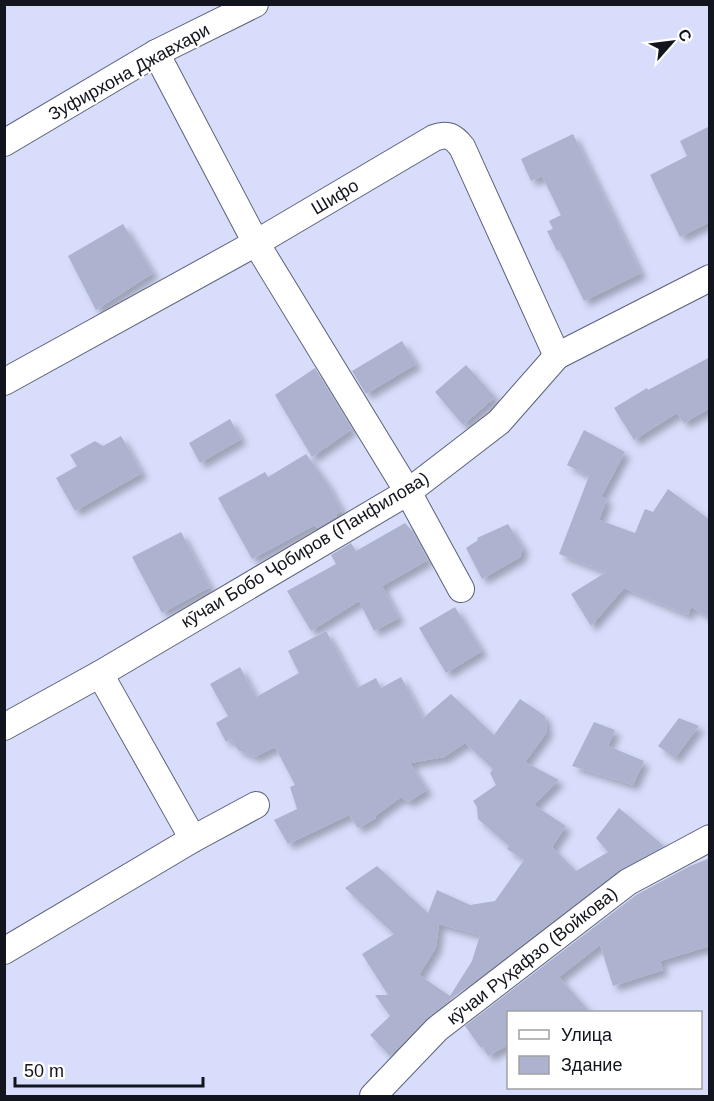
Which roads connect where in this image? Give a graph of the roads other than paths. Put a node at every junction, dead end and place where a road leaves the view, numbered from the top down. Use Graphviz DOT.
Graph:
graph roads {
  1 [pos="255,4"];
  2 [pos="156,53"];
  3 [pos="4,143"];
  4 [pos="256,243"];
  5 [pos="710,278"];
  6 [pos="557,356"];
  7 [pos="4,382"];
  8 [pos="408,492"];
  9 [pos="461,589"];
  10 [pos="100,674"];
  11 [pos="4,727"];
  12 [pos="256,805"];
  13 [pos="710,838"];
  14 [pos="193,839"];
  15 [pos="4,951"];
  16 [pos="373,1096"];
  1 -- 2 [label="street, Зуфирхона Джавхари"];
  2 -- 3 [label="street, Зуфирхона Джавхари"];
  2 -- 4 [label="street"];
  4 -- 6 [label="street, Шифо"];
  4 -- 7 [label="street, Шифо"];
  4 -- 8 [label="street"];
  5 -- 6 [label="street, кӯчаи Бобо Ҷобиров (Панфилова)"];
  6 -- 8 [label="street, кӯчаи Бобо Ҷобиров (Панфилова)"];
  8 -- 9 [label="street"];
  8 -- 10 [label="street, кӯчаи Бобо Ҷобиров (Панфилова)"];
  10 -- 11 [label="street, кӯчаи Бобо Ҷобиров (Панфилова)"];
  10 -- 14 [label="street"];
  12 -- 14 [label="street"];
  13 -- 16 [label="street, кӯчаи Руҳафзо (Войкова)"];
  14 -- 15 [label="street"];
}
